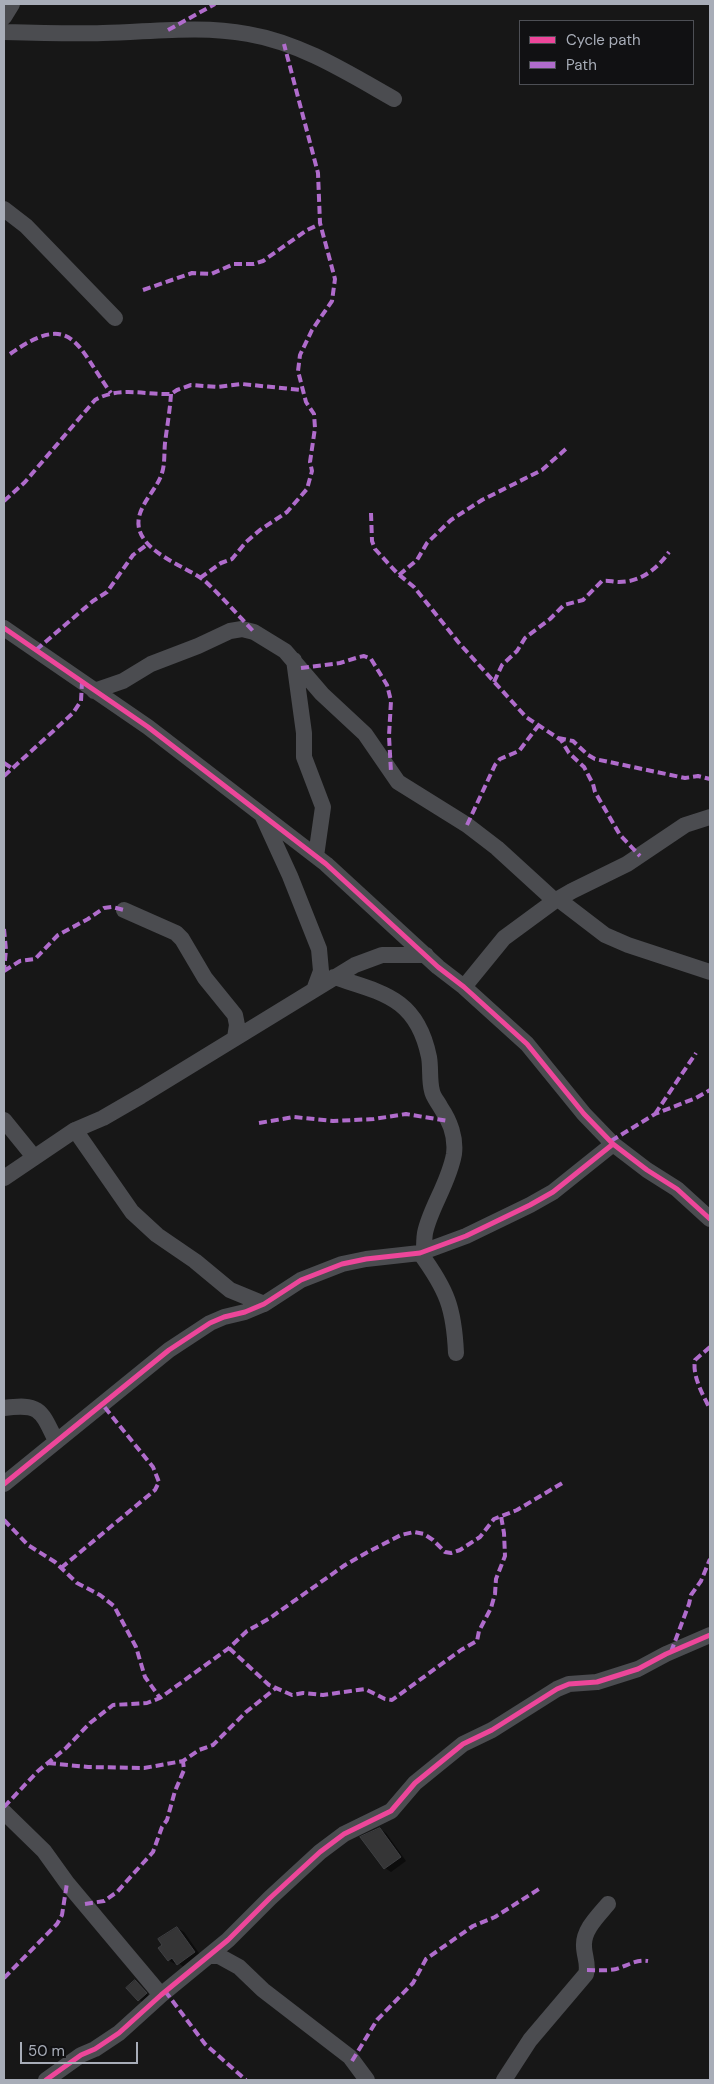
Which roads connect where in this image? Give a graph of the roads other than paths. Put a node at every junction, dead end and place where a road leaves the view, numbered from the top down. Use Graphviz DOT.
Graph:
graph roads {
  1 [pos="12,4"];
  2 [pos="4,17"];
  3 [pos="4,32"];
  4 [pos="394,99"];
  5 [pos="4,209"];
  6 [pos="115,318"];
  7 [pos="4,628"];
  8 [pos="294,660"];
  9 [pos="94,691"];
  10 [pos="262,815"];
  11 [pos="710,817"];
  12 [pos="316,856"];
  13 [pos="557,900"];
  14 [pos="124,910"];
  15 [pos="426,955"];
  16 [pos="710,972"];
  17 [pos="334,977"];
  18 [pos="464,987"];
  19 [pos="314,990"];
  20 [pos="235,1038"];
  21 [pos="4,1120"];
  22 [pos="75,1130"];
  23 [pos="613,1144"];
  24 [pos="34,1157"];
  25 [pos="4,1178"];
  26 [pos="710,1219"];
  27 [pos="422,1253"];
  28 [pos="264,1304"];
  29 [pos="456,1353"];
  30 [pos="4,1408"];
  31 [pos="56,1441"];
  32 [pos="4,1484"];
  33 [pos="710,1635"];
  34 [pos="4,1812"];
  35 [pos="608,1904"];
  36 [pos="210,1956"];
  37 [pos="161,1995"];
  38 [pos="46,2080"];
  39 [pos="367,2080"];
  40 [pos="504,2080"];
  1 -- 2 [label="street"];
  3 -- 4 [label="street"];
  5 -- 6 [label="street"];
  7 -- 9 [label="street"];
  8 -- 9 [label="street"];
  8 -- 12 [label="street"];
  8 -- 13 [label="street"];
  9 -- 10 [label="street"];
  10 -- 12 [label="street"];
  10 -- 19 [label="street"];
  11 -- 13 [label="street"];
  12 -- 15 [label="street"];
  13 -- 16 [label="street"];
  13 -- 18 [label="street"];
  14 -- 20 [label="street"];
  15 -- 17 [label="street"];
  15 -- 18 [label="street"];
  17 -- 19 [label="street"];
  17 -- 27 [label="street"];
  18 -- 23 [label="street"];
  19 -- 20 [label="street"];
  20 -- 22 [label="street"];
  21 -- 24 [label="street"];
  22 -- 24 [label="street"];
  22 -- 28 [label="street"];
  23 -- 26 [label="street"];
  23 -- 27 [label="street"];
  24 -- 25 [label="street"];
  27 -- 28 [label="street"];
  27 -- 29 [label="street"];
  28 -- 31 [label="street"];
  30 -- 31 [label="street"];
  31 -- 32 [label="street"];
  33 -- 36 [label="street"];
  34 -- 37 [label="street"];
  35 -- 40 [label="street"];
  36 -- 37 [label="street"];
  36 -- 39 [label="street"];
  37 -- 38 [label="street"];
}
